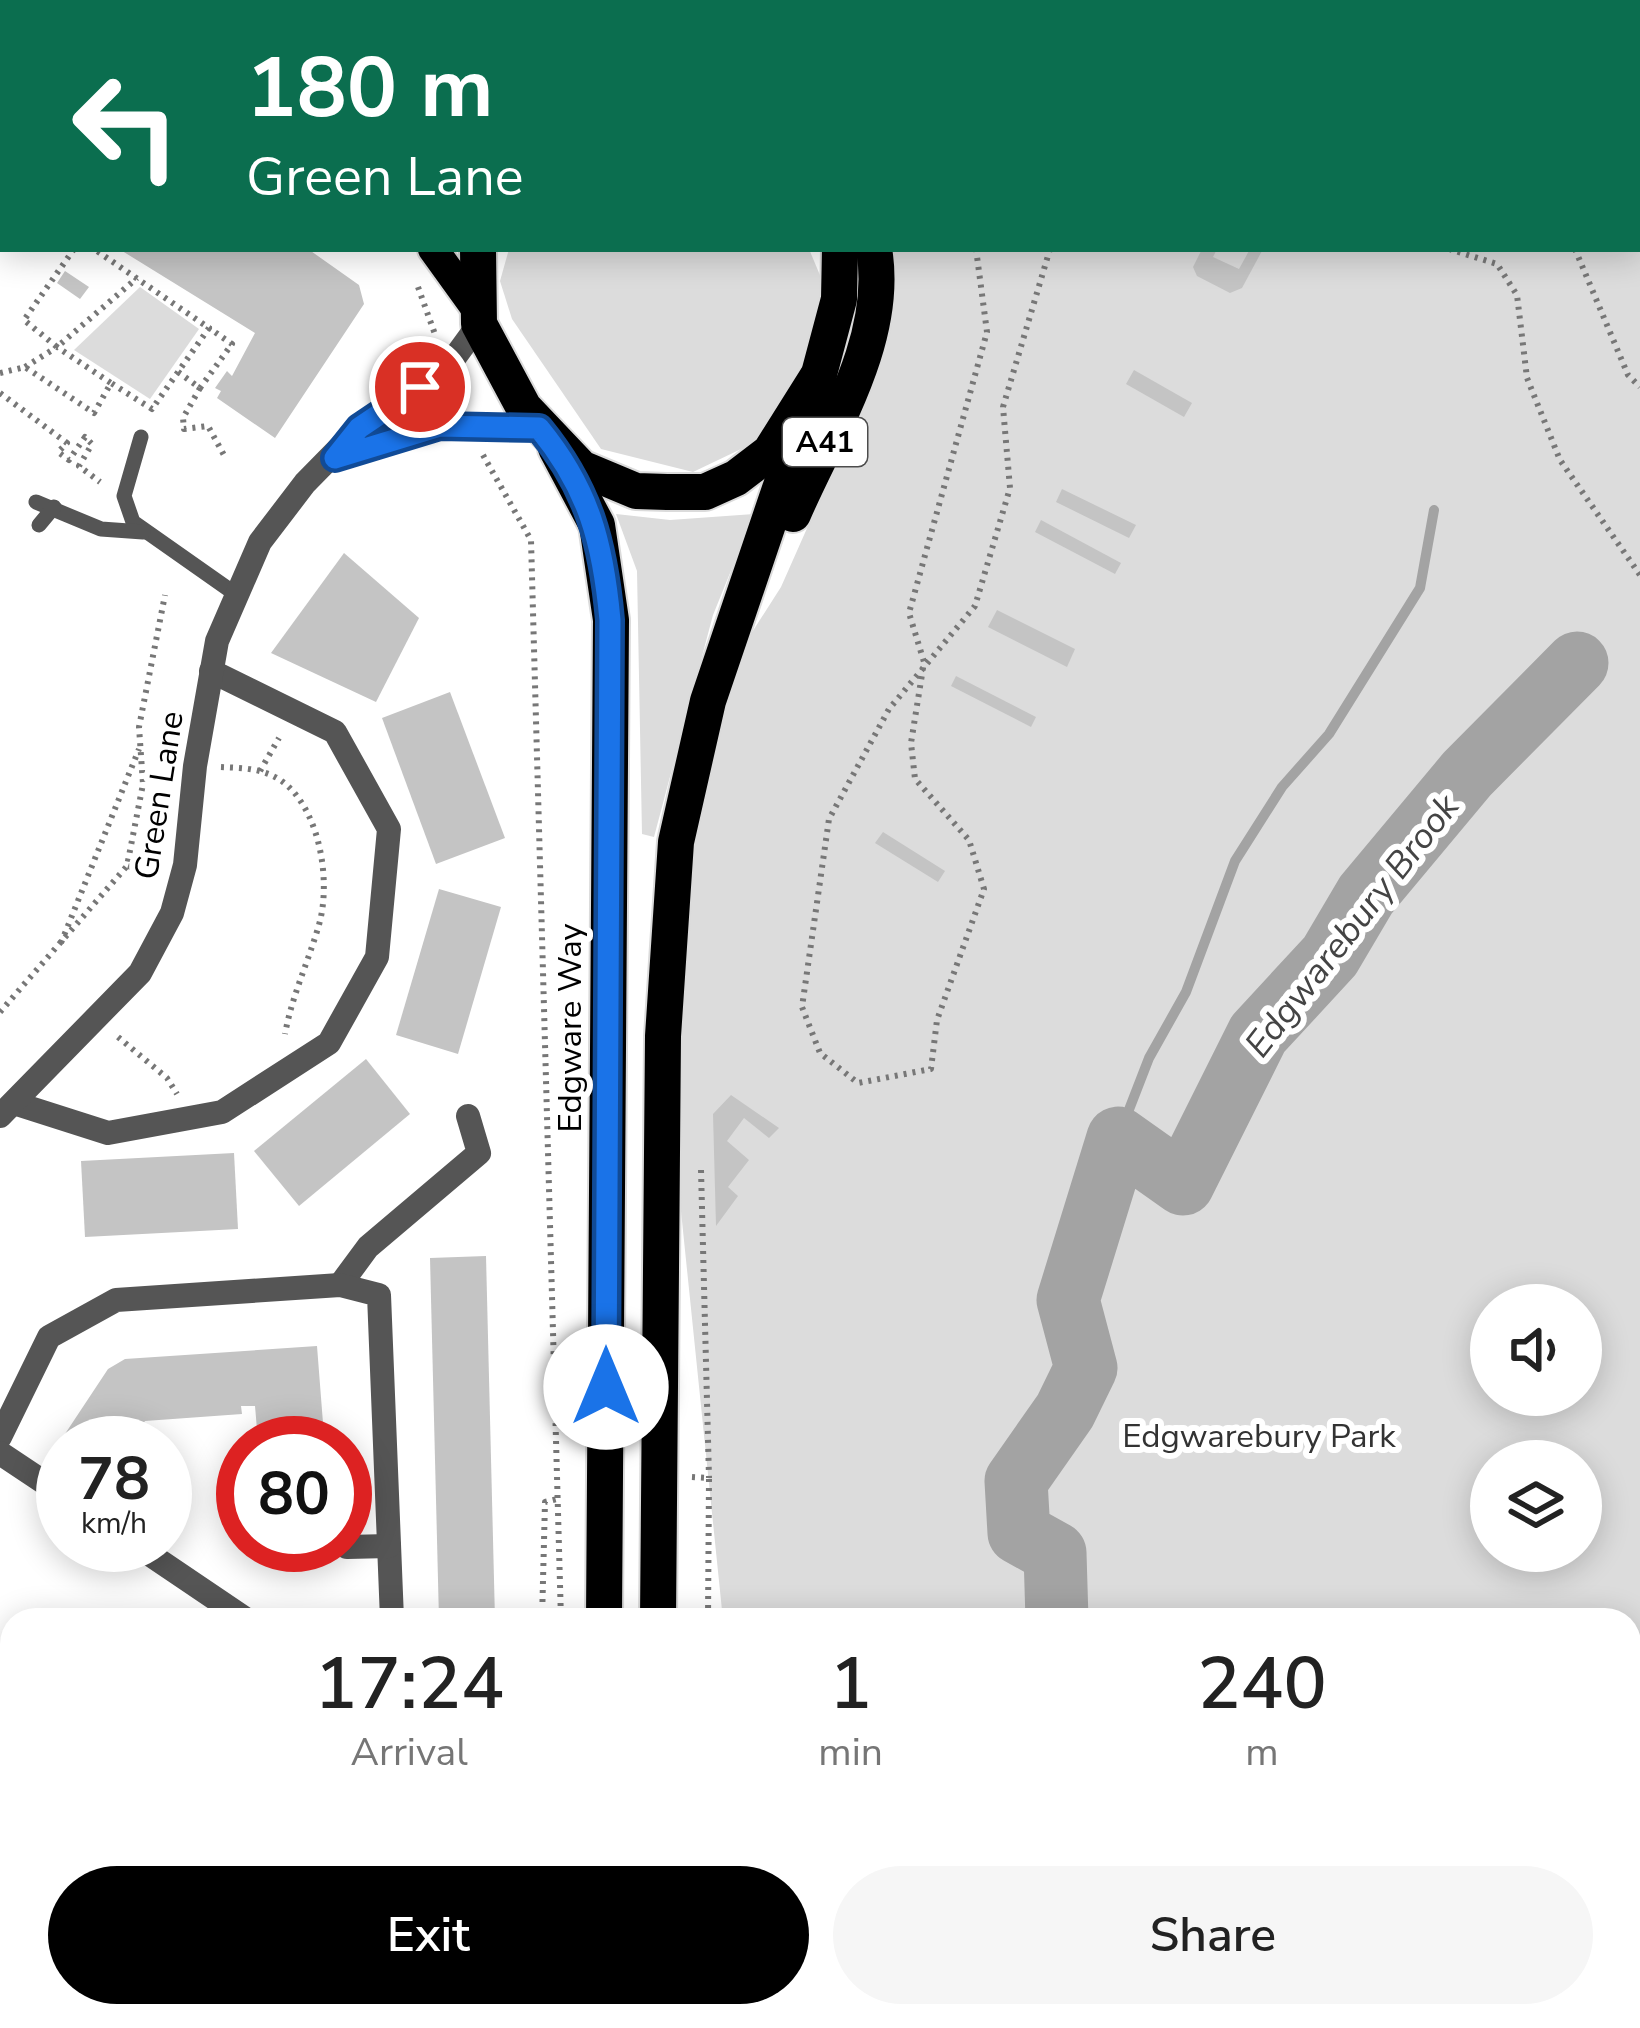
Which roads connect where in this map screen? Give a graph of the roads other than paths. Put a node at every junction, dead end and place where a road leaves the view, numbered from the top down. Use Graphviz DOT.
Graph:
graph roads {
  1 [pos="478,252"];
  2 [pos="839,252"];
  3 [pos="874,252"];
  4 [pos="423,261"];
  5 [pos="478,317"];
  6 [pos="819,374"];
  7 [pos="141,437"];
  8 [pos="548,438"];
  9 [pos="335,458"];
  10 [pos="36,502"];
  11 [pos="54,507"];
  12 [pos="39,525"];
  13 [pos="143,532"];
  14 [pos="234,593"];
  15 [pos="738,624"];
  16 [pos="211,671"];
  17 [pos="7,1110"];
  18 [pos="468,1116"];
  19 [pos="340,1285"];
  20 [pos="0,1437"];
  21 [pos="0,1453"];
  22 [pos="36,1477"];
  23 [pos="372,1546"];
  24 [pos="389,1546"];
  25 [pos="176,1572"];
  26 [pos="229,1608"];
  27 [pos="392,1608"];
  28 [pos="604,1608"];
  29 [pos="658,1608"];
  1 -- 5 [label="highway"];
  2 -- 6 [label="highway"];
  3 -- 15 [label="highway, A41"];
  4 -- 5 [label="main road"];
  5 -- 8 [label="highway, Edgware Way"];
  5 -- 9 [label="street, Green Lane"];
  6 -- 8 [label="highway"];
  6 -- 15 [label="highway, A41"];
  7 -- 13 [label="lane"];
  8 -- 9 [label="street, Green Lane"];
  8 -- 28 [label="highway, Edgware Way"];
  9 -- 14 [label="street, Green Lane"];
  10 -- 11 [label="lane"];
  11 -- 12 [label="lane"];
  11 -- 13 [label="lane"];
  13 -- 14 [label="lane"];
  14 -- 16 [label="street, Green Lane"];
  15 -- 29 [label="highway, A41"];
  16 -- 17 [label="street, Green Lane"];
  16 -- 17 [label="street"];
  18 -- 19 [label="street"];
  19 -- 20 [label="street"];
  19 -- 24 [label="street"];
  21 -- 22 [label="street"];
  23 -- 24 [label="street"];
  24 -- 27 [label="street"];
  25 -- 26 [label="street"];
}
